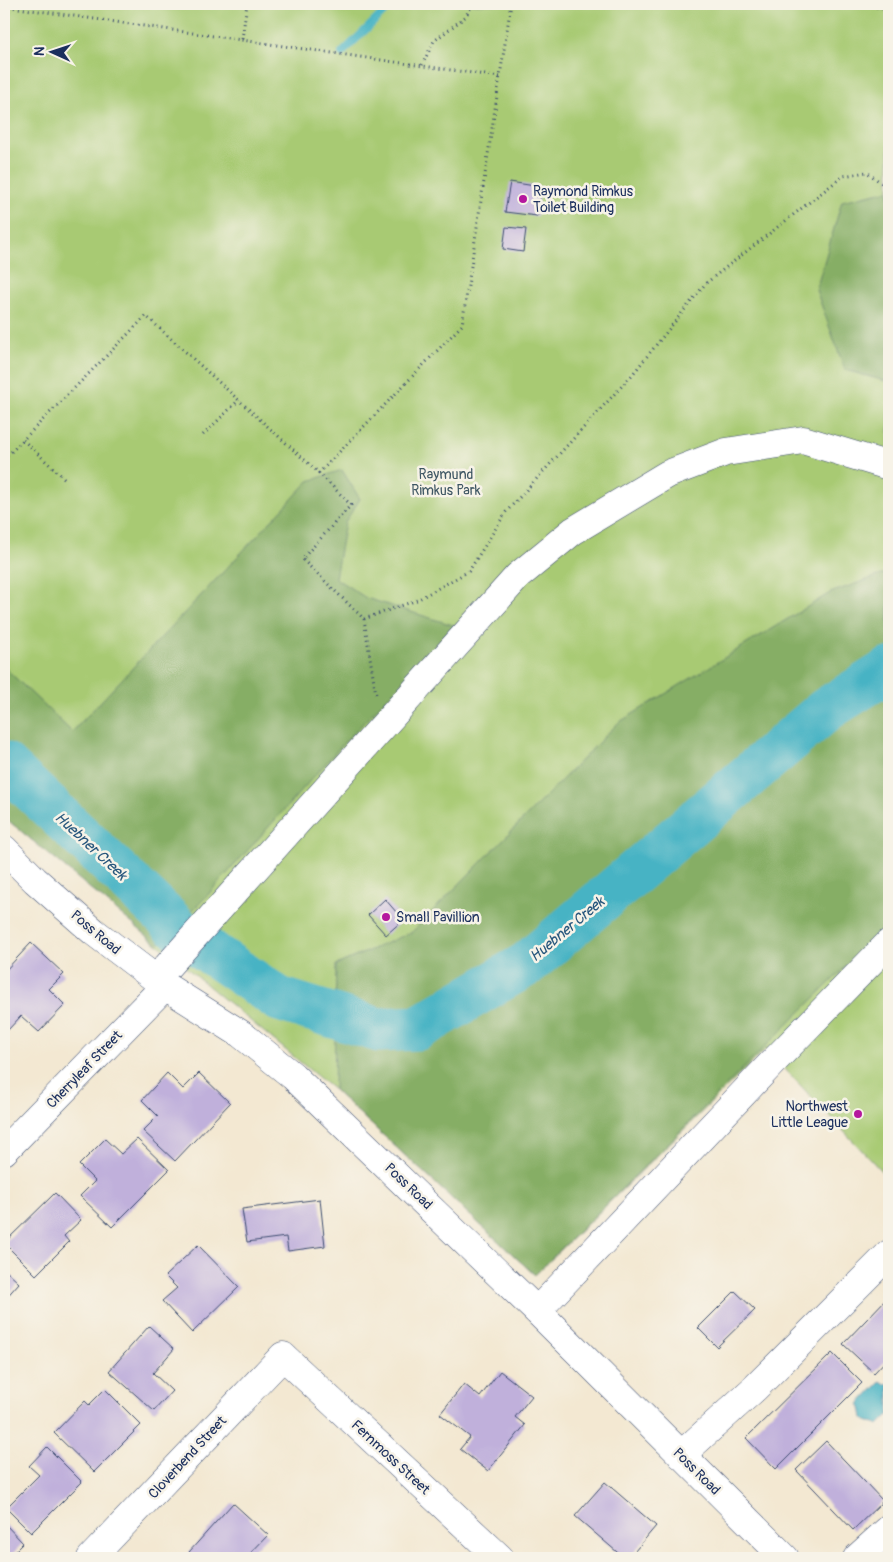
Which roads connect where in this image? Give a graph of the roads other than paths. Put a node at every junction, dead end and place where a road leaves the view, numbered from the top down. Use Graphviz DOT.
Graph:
graph roads {
  1 [pos="889,466"];
  2 [pos="4,849"];
  3 [pos="889,943"];
  4 [pos="160,983"];
  5 [pos="4,1151"];
  6 [pos="889,1254"];
  7 [pos="537,1311"];
  8 [pos="283,1356"];
  9 [pos="681,1455"];
  10 [pos="889,1529"];
  11 [pos="91,1558"];
  12 [pos="500,1558"];
  13 [pos="785,1558"];
  14 [pos="857,1558"];
  1 -- 4 [label="street, Cherryleaf Street"];
  2 -- 4 [label="street, Poss Road"];
  3 -- 7 [label="street"];
  4 -- 5 [label="street, Cherryleaf Street"];
  4 -- 7 [label="street, Poss Road"];
  6 -- 9 [label="street"];
  7 -- 9 [label="street, Poss Road"];
  8 -- 11 [label="street, Cloverbend Street"];
  8 -- 12 [label="street, Fernmoss Street"];
  9 -- 13 [label="street, Poss Road"];
  10 -- 14 [label="street"];
}
